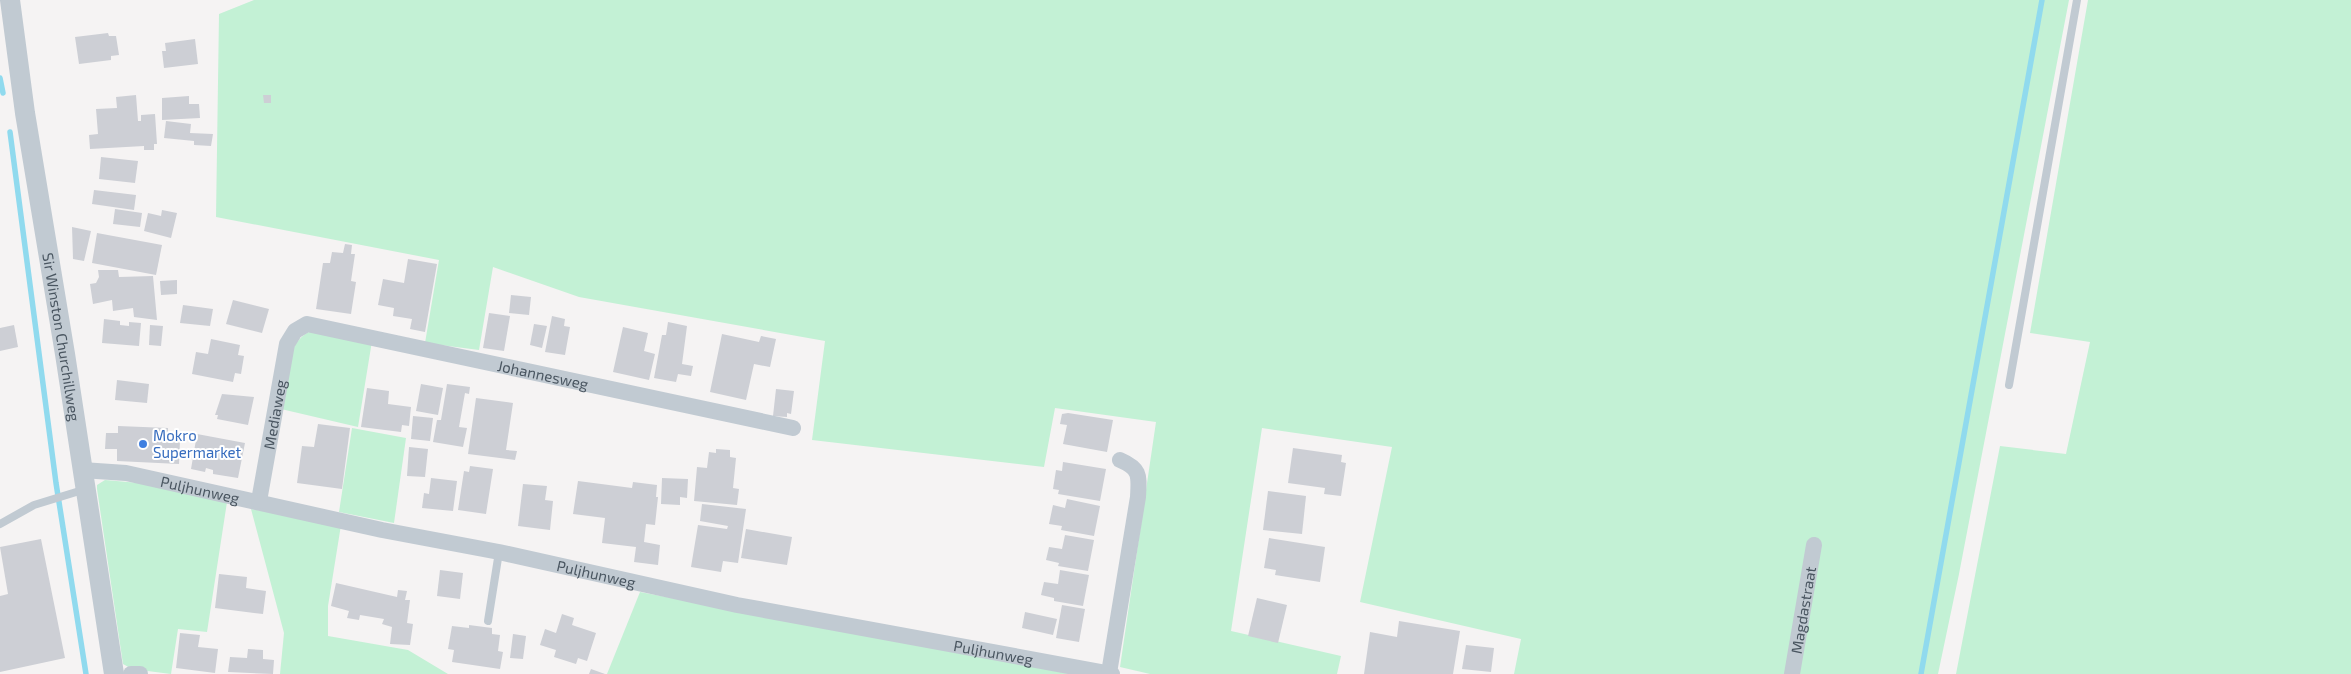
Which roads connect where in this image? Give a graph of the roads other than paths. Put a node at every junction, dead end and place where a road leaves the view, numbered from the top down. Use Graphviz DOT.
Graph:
graph roads {
  1 [pos="10,0"];
  2 [pos="2077,0"];
  3 [pos="295,331"];
  4 [pos="2009,385"];
  5 [pos="793,428"];
  6 [pos="1120,460"];
  7 [pos="79,484"];
  8 [pos="259,501"];
  9 [pos="0,524"];
  10 [pos="1814,545"];
  11 [pos="499,552"];
  12 [pos="488,620"];
  13 [pos="114,674"];
  14 [pos="131,674"];
  15 [pos="140,674"];
  16 [pos="1111,674"];
  17 [pos="1792,674"];
  1 -- 7 [label="street, Sir Winston Churchillweg"];
  2 -- 4 [label="lane"];
  3 -- 5 [label="street, Johannesweg"];
  3 -- 8 [label="street, Mediaweg"];
  6 -- 16 [label="street"];
  7 -- 8 [label="street, Puljhunweg"];
  7 -- 9 [label="lane"];
  7 -- 13 [label="street, Sir Winston Churchillweg"];
  8 -- 11 [label="street, Puljhunweg"];
  10 -- 17 [label="street, Magdastraat"];
  11 -- 12 [label="lane"];
  11 -- 16 [label="street, Puljhunweg"];
  14 -- 15 [label="street"];
}
